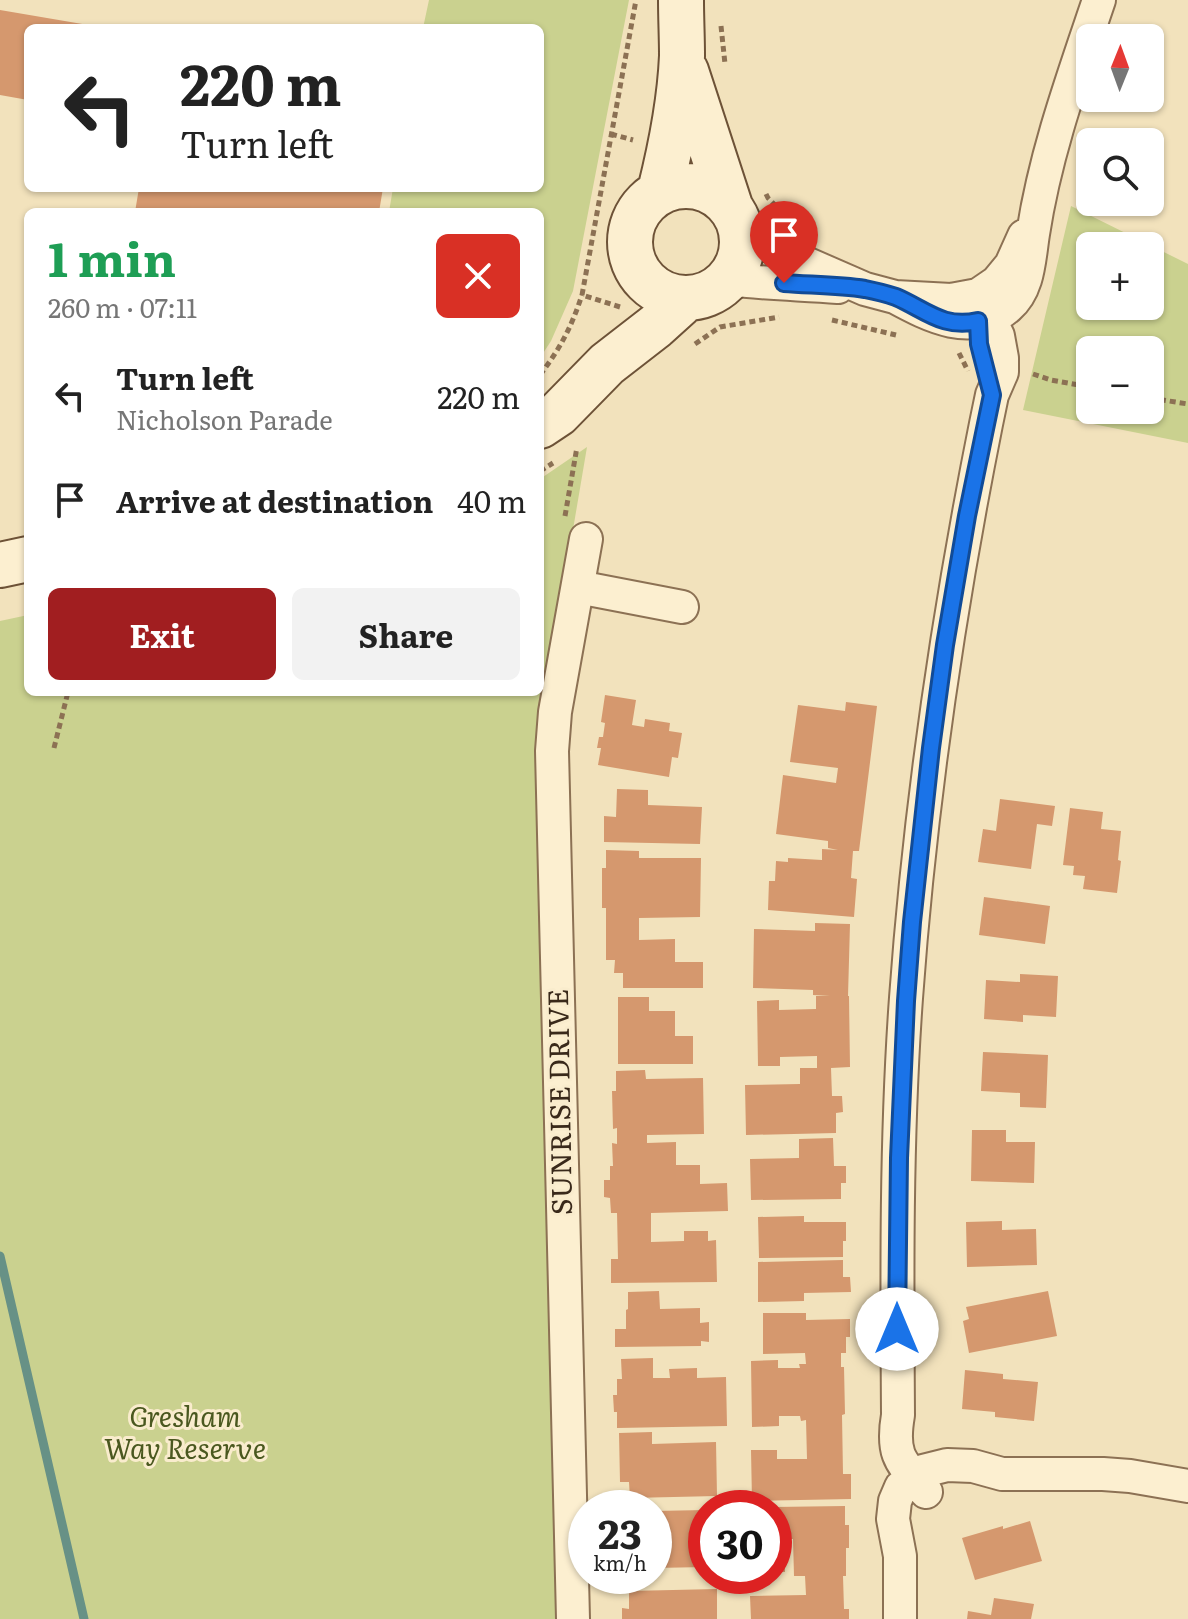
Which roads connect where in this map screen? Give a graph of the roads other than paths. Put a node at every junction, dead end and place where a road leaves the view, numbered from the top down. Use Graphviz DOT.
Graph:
graph roads {
  1 [pos="681,0"];
  2 [pos="1099,0"];
  3 [pos="682,57"];
  4 [pos="660,191"];
  5 [pos="736,216"];
  6 [pos="634,265"];
  7 [pos="729,279"];
  8 [pos="880,293"];
  9 [pos="687,298"];
  10 [pos="982,311"];
  11 [pos="607,364"];
  12 [pos="544,423"];
  13 [pos="586,539"];
  14 [pos="24,560"];
  15 [pos="0,565"];
  16 [pos="578,587"];
  17 [pos="682,607"];
  18 [pos="920,1479"];
  19 [pos="1188,1486"];
  20 [pos="573,1619"];
  21 [pos="900,1619"];
  1 -- 3 [label="street"];
  2 -- 10 [label="street"];
  3 -- 4 [label="street"];
  3 -- 5 [label="street"];
  4 -- 5 [label="street"];
  4 -- 6 [label="street"];
  5 -- 7 [label="street"];
  5 -- 8 [label="street"];
  6 -- 9 [label="street"];
  6 -- 11 [label="street"];
  7 -- 8 [label="street"];
  7 -- 9 [label="street"];
  8 -- 10 [label="street"];
  9 -- 11 [label="street"];
  10 -- 18 [label="street"];
  11 -- 12 [label="street"];
  13 -- 16 [label="street, SUNRISE DRIVE"];
  14 -- 15 [label="street"];
  16 -- 17 [label="street"];
  16 -- 20 [label="street, SUNRISE DRIVE"];
  18 -- 19 [label="street"];
  18 -- 21 [label="street"];
}
